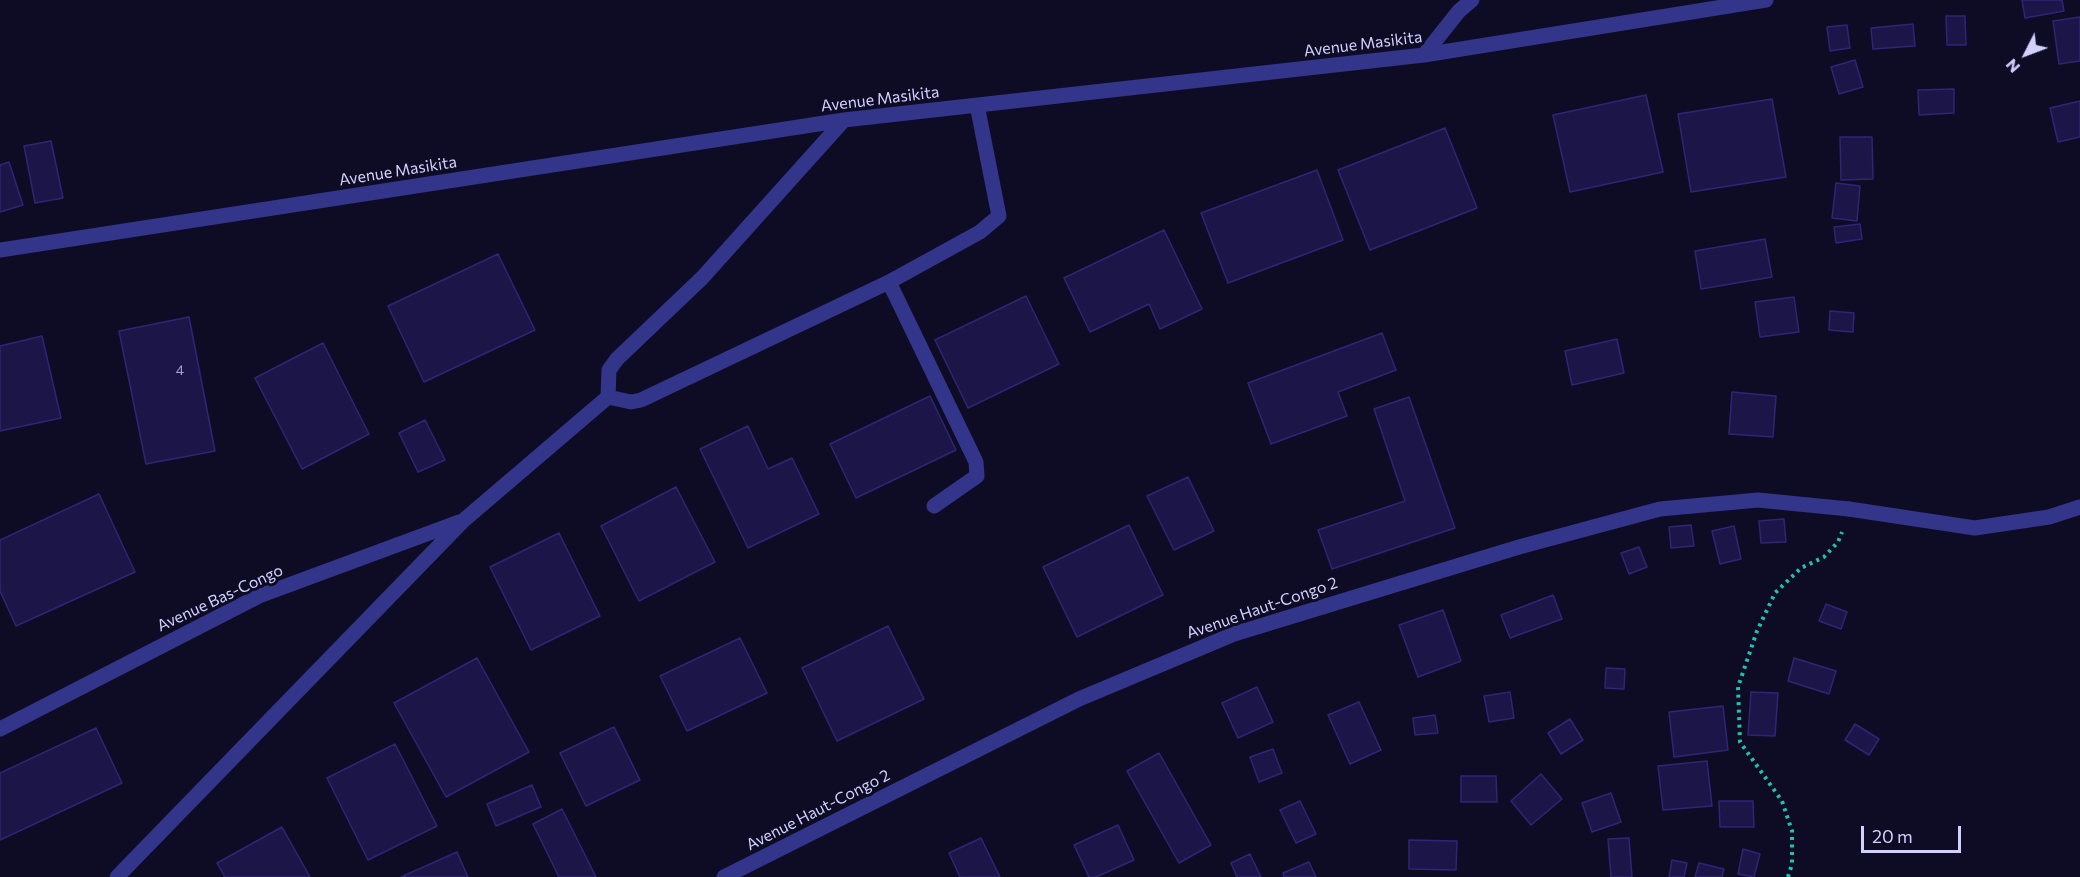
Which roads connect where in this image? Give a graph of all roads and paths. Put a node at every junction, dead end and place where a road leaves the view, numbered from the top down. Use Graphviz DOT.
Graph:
graph roads {
  1 [pos="1472,0"];
  2 [pos="1766,0"];
  3 [pos="1424,55"];
  4 [pos="977,105"];
  5 [pos="844,120"];
  6 [pos="0,250"];
  7 [pos="889,282"];
  8 [pos="608,397"];
  9 [pos="934,506"];
  10 [pos="2080,507"];
  11 [pos="1849,509"];
  12 [pos="464,520"];
  13 [pos="0,729"];
  14 [pos="117,877"];
  15 [pos="724,877"];
  16 [pos="1788,877"];
  1 -- 3 [label="street"];
  2 -- 3 [label="street, Avenue Masikita"];
  3 -- 4 [label="street, Avenue Masikita"];
  4 -- 5 [label="street, Avenue Masikita"];
  4 -- 7 [label="street"];
  5 -- 6 [label="street, Avenue Masikita"];
  5 -- 8 [label="street"];
  7 -- 8 [label="street"];
  7 -- 9 [label="street"];
  8 -- 12 [label="street"];
  10 -- 11 [label="street, Avenue Haut-Congo 2"];
  11 -- 15 [label="street, Avenue Haut-Congo 2"];
  11 -- 16 [label="path"];
  12 -- 13 [label="street, Avenue Bas-Congo"];
  12 -- 14 [label="street"];
}
